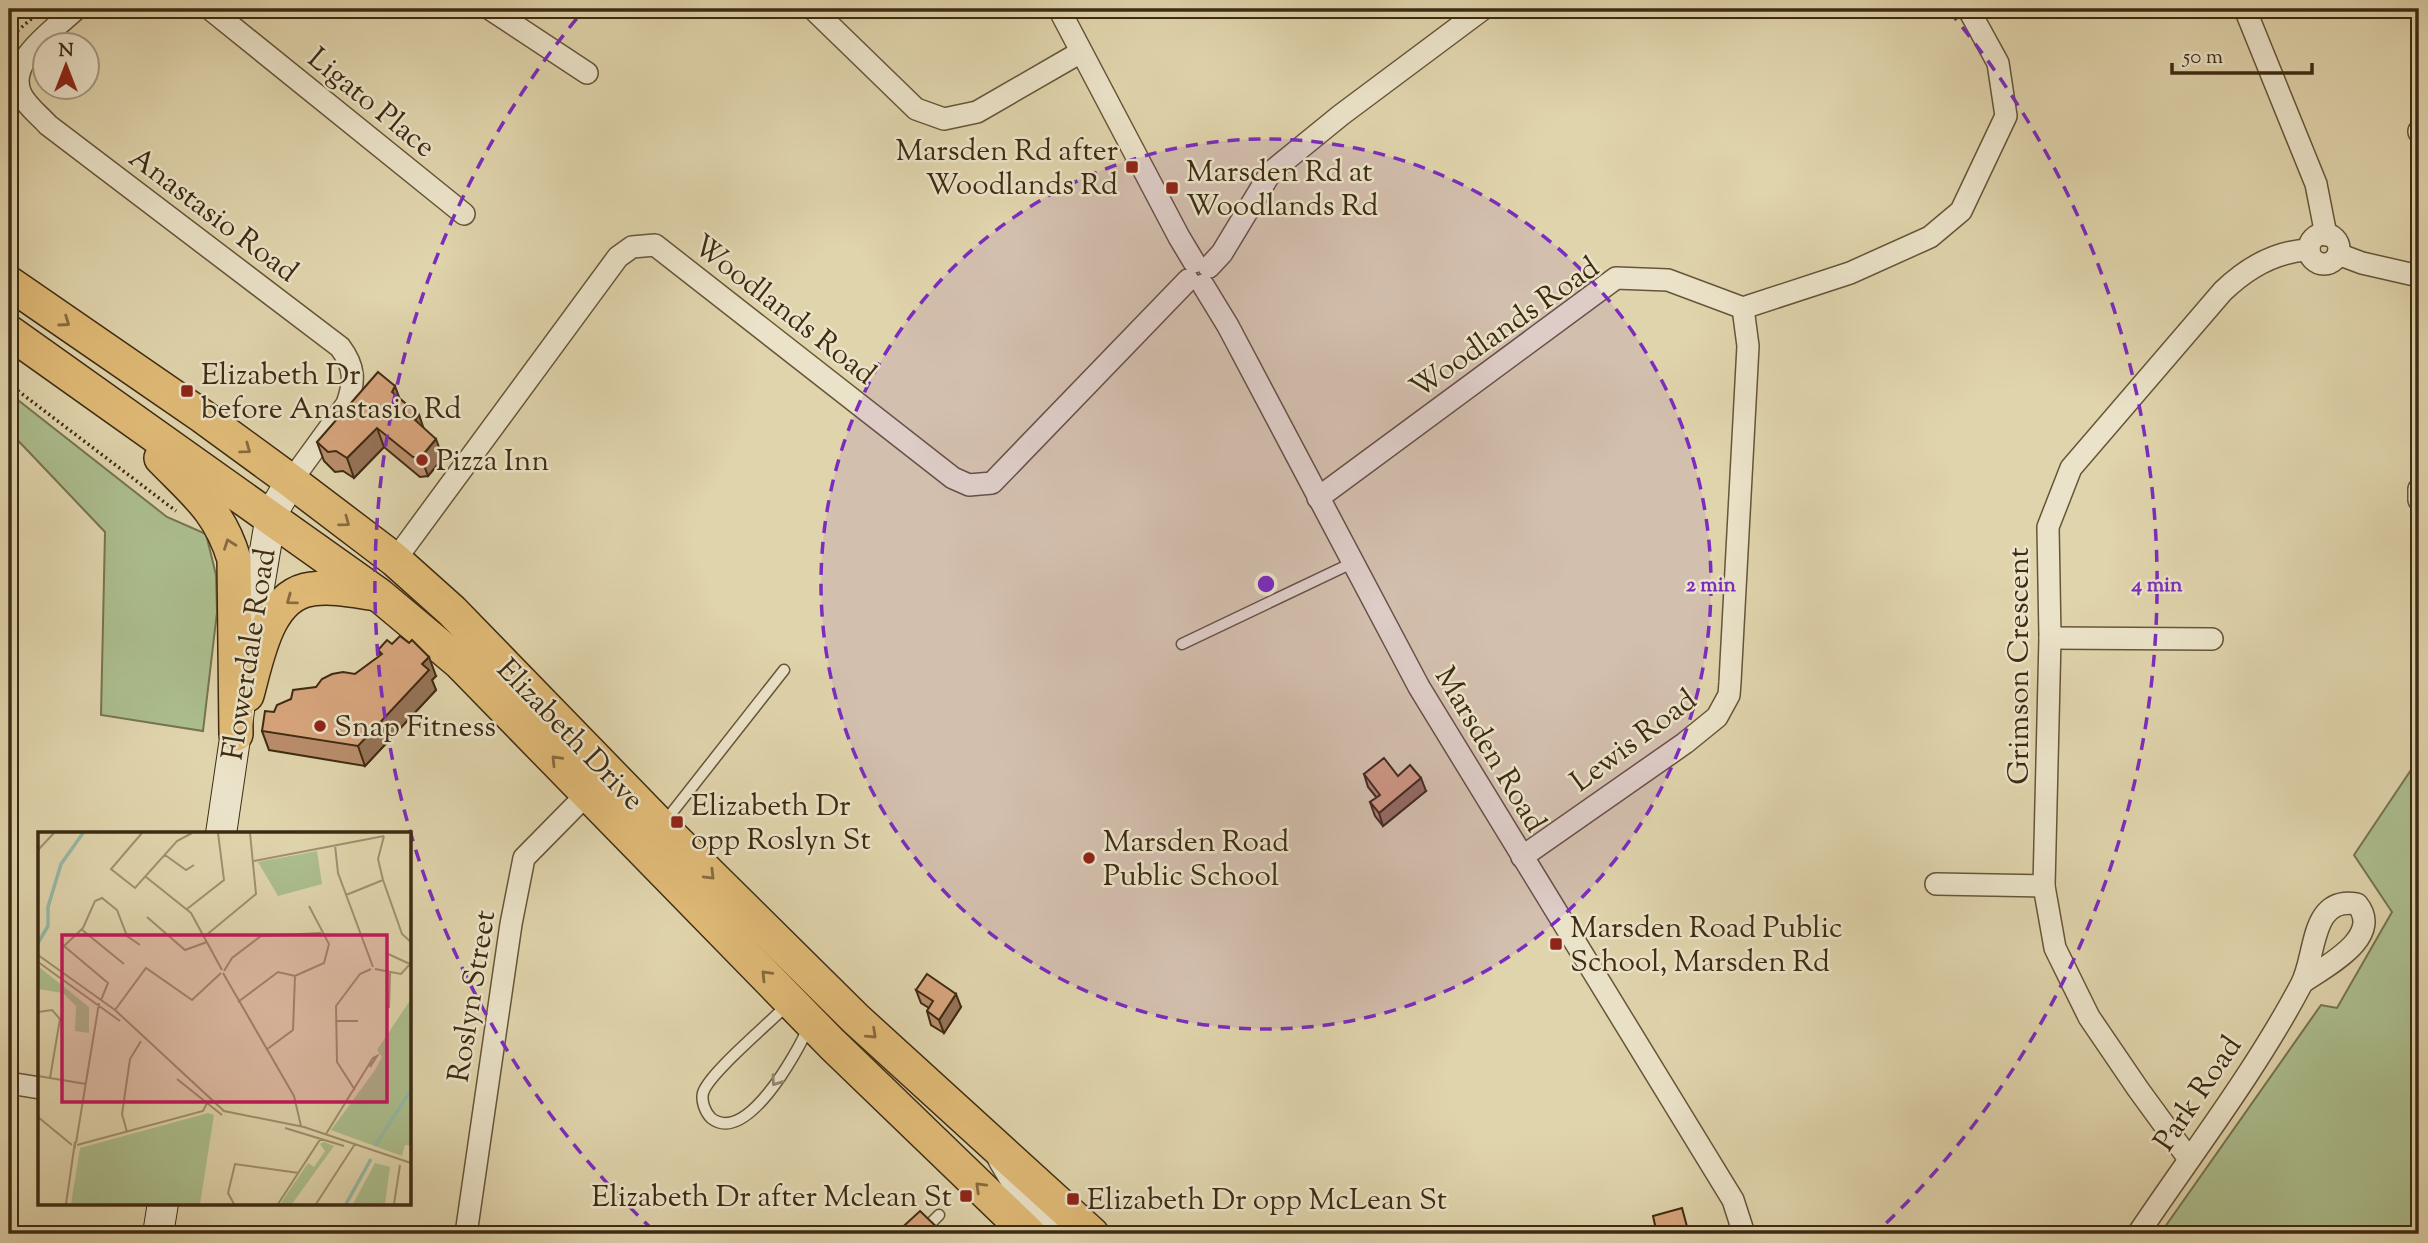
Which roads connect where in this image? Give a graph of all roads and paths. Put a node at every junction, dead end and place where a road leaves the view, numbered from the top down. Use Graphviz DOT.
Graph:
graph roads {
  1 [pos="43,9"];
  2 [pos="76,9"];
  3 [pos="210,9"];
  4 [pos="490,9"];
  5 [pos="813,9"];
  6 [pos="1483,9"];
  7 [pos="1966,9"];
  8 [pos="2245,9"];
  9 [pos="1065,10"];
  10 [pos="9,38"];
  11 [pos="1081,52"];
  12 [pos="587,73"];
  13 [pos="464,215"];
  14 [pos="2326,234"];
  15 [pos="2309,250"];
  16 [pos="2339,254"];
  17 [pos="1198,273"];
  18 [pos="2419,276"];
  19 [pos="9,283"];
  20 [pos="1743,308"];
  21 [pos="9,332"];
  22 [pos="9,384"];
  23 [pos="89,387"];
  24 [pos="291,481"];
  25 [pos="2419,489"];
  26 [pos="1318,498"];
  27 [pos="2419,500"];
  28 [pos="271,516"];
  29 [pos="185,517"];
  30 [pos="395,560"];
  31 [pos="1352,563"];
  32 [pos="379,595"];
  33 [pos="2050,638"];
  34 [pos="2212,639"];
  35 [pos="1182,644"];
  36 [pos="784,670"];
  37 [pos="236,734"];
  38 [pos="588,793"];
  39 [pos="662,827"];
  40 [pos="220,832"];
  41 [pos="1522,857"];
  42 [pos="1936,884"];
  43 [pos="2044,886"];
  44 [pos="2303,982"];
  45 [pos="801,1012"];
  46 [pos="9,1083"];
  47 [pos="38,1088"];
  48 [pos="989,1143"];
  49 [pos="2189,1159"];
  50 [pos="163,1204"];
  51 [pos="939,1215"];
  52 [pos="158,1234"];
  53 [pos="466,1234"];
  54 [pos="920,1234"];
  55 [pos="1029,1234"];
  56 [pos="1063,1234"];
  57 [pos="1092,1234"];
  58 [pos="1744,1234"];
  59 [pos="2138,1234"];
  1 -- 10 [label="path"];
  2 -- 24 [label="street, Anastasio Road"];
  3 -- 13 [label="street, Ligato Place"];
  4 -- 12 [label="street"];
  5 -- 11 [label="street"];
  6 -- 17 [label="street, Woodlands Road"];
  7 -- 20 [label="street"];
  8 -- 14 [label="street"];
  9 -- 11 [label="street, Marsden Road"];
  11 -- 17 [label="street, Marsden Road"];
  14 -- 15 [label="street"];
  14 -- 16 [label="street"];
  15 -- 16 [label="street"];
  15 -- 33 [label="street, Grimson Crescent"];
  16 -- 18 [label="street"];
  17 -- 26 [label="street, Marsden Road"];
  17 -- 30 [label="street, Woodlands Road"];
  19 -- 24 [label="main road, Elizabeth Drive, one-way"];
  20 -- 26 [label="street, Woodlands Road"];
  20 -- 41 [label="street, Lewis Road"];
  21 -- 23 [label="main road, Elizabeth Drive"];
  22 -- 29 [label="path"];
  23 -- 28 [label="main road, Elizabeth Drive"];
  37 -- 23 [label="main road, one-way"];
  24 -- 28 [label="main road, Flowerdale Road"];
  24 -- 30 [label="main road, Elizabeth Drive, one-way"];
  25 -- 27 [label="street"];
  26 -- 31 [label="street, Marsden Road"];
  28 -- 32 [label="main road, Elizabeth Drive"];
  28 -- 37 [label="main road, Flowerdale Road"];
  30 -- 39 [label="main road, Elizabeth Drive"];
  31 -- 35 [label="lane"];
  31 -- 41 [label="street, Marsden Road"];
  32 -- 37 [label="main road, one-way"];
  38 -- 32 [label="main road, Elizabeth Drive, one-way"];
  33 -- 34 [label="street"];
  33 -- 43 [label="street, Grimson Crescent"];
  36 -- 39 [label="lane"];
  37 -- 40 [label="main road, Flowerdale Road"];
  45 -- 38 [label="main road, Elizabeth Drive, one-way"];
  38 -- 53 [label="street, Roslyn Street"];
  39 -- 48 [label="main road, Elizabeth Drive, one-way"];
  41 -- 58 [label="street, Marsden Road"];
  42 -- 43 [label="street"];
  43 -- 49 [label="street, Grimson Crescent"];
  44 -- 49 [label="street, Park Road"];
  45 -- 45 [label="lane, one-way"];
  55 -- 45 [label="main road, Elizabeth Drive, one-way"];
  46 -- 47 [label="street"];
  48 -- 56 [label="street"];
  48 -- 57 [label="main road, Elizabeth Drive"];
  49 -- 59 [label="street, Park Road"];
  50 -- 52 [label="main road"];
  51 -- 54 [label="lane"];
}
